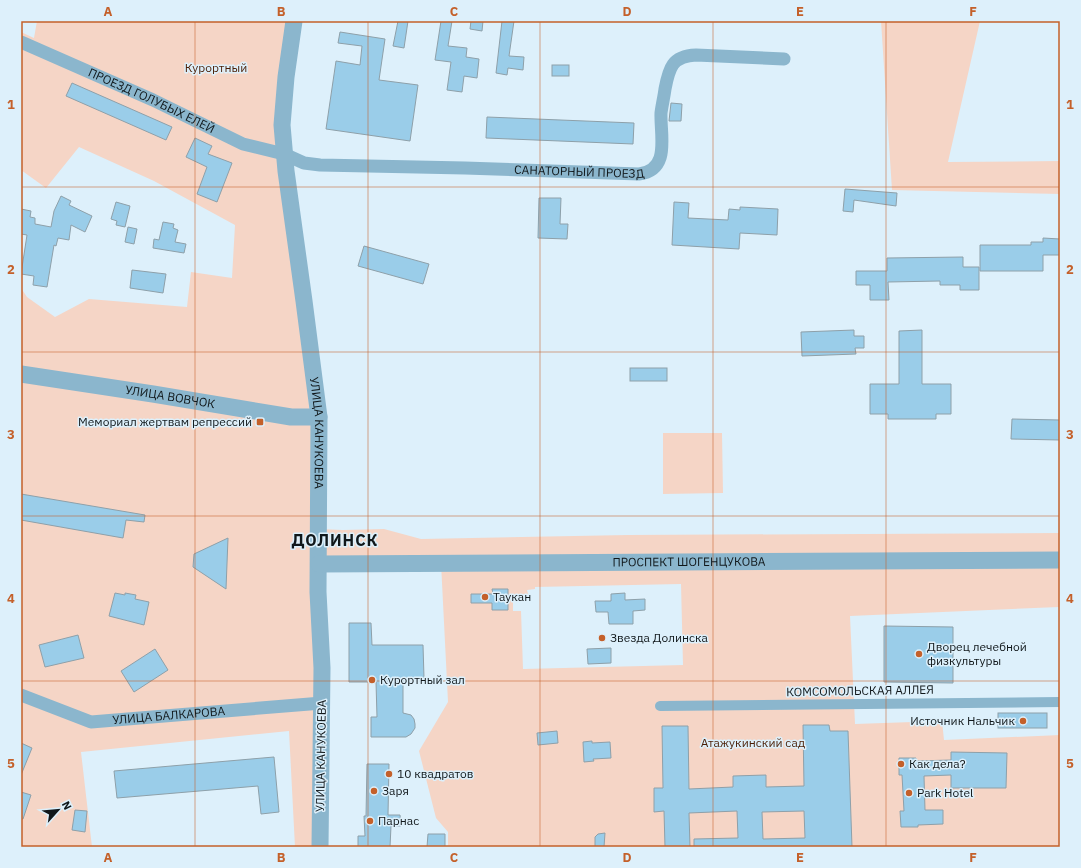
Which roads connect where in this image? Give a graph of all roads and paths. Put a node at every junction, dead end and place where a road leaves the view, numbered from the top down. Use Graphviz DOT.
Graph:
graph roads {
  1 [pos="294,21"];
  2 [pos="21,42"];
  3 [pos="784,59"];
  4 [pos="284,154"];
  5 [pos="21,374"];
  6 [pos="319,417"];
  7 [pos="1060,560"];
  8 [pos="318,564"];
  9 [pos="21,695"];
  10 [pos="1060,702"];
  11 [pos="322,703"];
  12 [pos="660,706"];
  13 [pos="320,847"];
  1 -- 4 [label="street, УЛИЦА КАНУКОЕВА"];
  2 -- 4 [label="street, ПРОЕЗД ГОЛУБЫХ ЕЛЕЙ"];
  3 -- 4 [label="street, САНАТОРНЫЙ ПРОЕЗД"];
  4 -- 6 [label="street, УЛИЦА КАНУКОЕВА"];
  5 -- 6 [label="street, УЛИЦА ВОВЧОК"];
  6 -- 8 [label="street, УЛИЦА КАНУКОЕВА"];
  7 -- 8 [label="street, ПРОСПЕКТ ШОГЕНЦУКОВА"];
  8 -- 11 [label="street, УЛИЦА КАНУКОЕВА"];
  9 -- 11 [label="street, УЛИЦА БАЛКАРОВА"];
  10 -- 12 [label="street, КОМСОМОЛЬСКАЯ АЛЛЕЯ"];
  11 -- 13 [label="street, УЛИЦА КАНУКОЕВА"];
}
